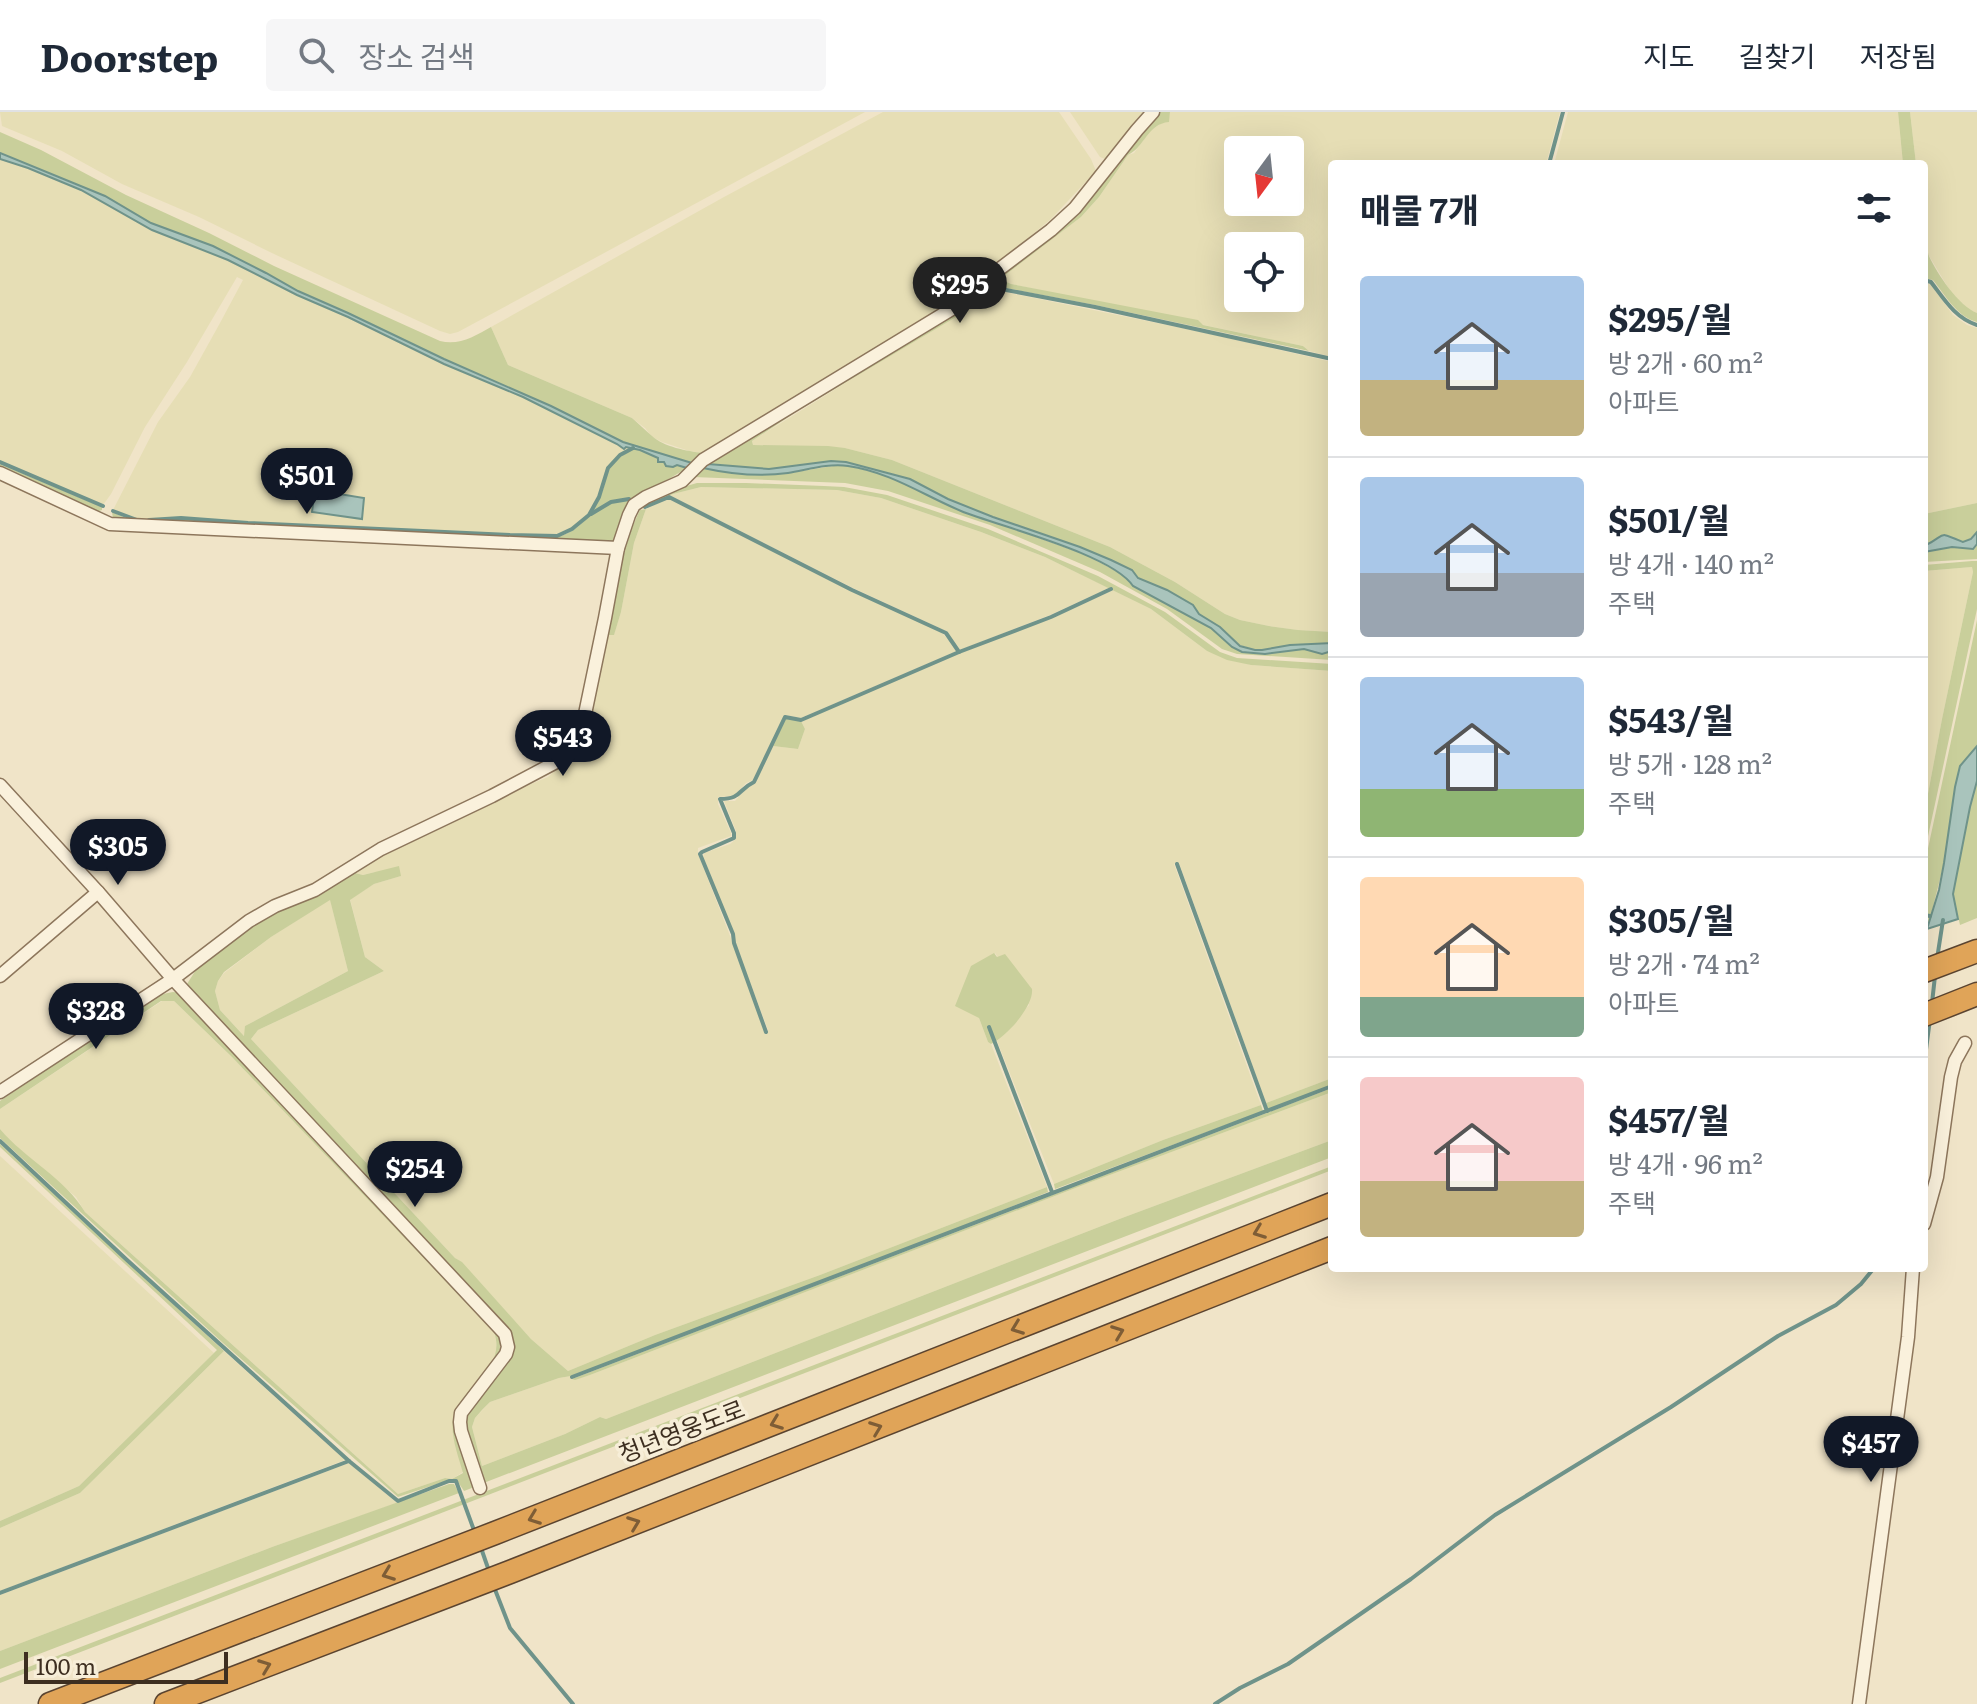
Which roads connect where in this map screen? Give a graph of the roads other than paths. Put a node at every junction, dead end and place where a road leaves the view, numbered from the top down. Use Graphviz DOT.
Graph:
graph roads {
  1 [pos="1153,112"];
  2 [pos="0,473"];
  3 [pos="618,548"];
  4 [pos="0,785"];
  5 [pos="98,892"];
  6 [pos="1976,951"];
  7 [pos="1928,969"];
  8 [pos="0,976"];
  9 [pos="173,979"];
  10 [pos="1971,996"];
  11 [pos="1928,1013"];
  12 [pos="1965,1043"];
  13 [pos="0,1092"];
  14 [pos="1328,1206"];
  15 [pos="1928,1210"];
  16 [pos="1328,1250"];
  17 [pos="1913,1272"];
  18 [pos="480,1488"];
  19 [pos="50,1704"];
  20 [pos="166,1704"];
  21 [pos="1859,1704"];
  1 -- 3 [label="street"];
  2 -- 3 [label="street"];
  3 -- 9 [label="street"];
  4 -- 5 [label="street"];
  5 -- 8 [label="street"];
  5 -- 9 [label="street"];
  6 -- 7 [label="highway"];
  9 -- 13 [label="street"];
  9 -- 18 [label="street"];
  10 -- 11 [label="highway"];
  12 -- 15 [label="street"];
  14 -- 19 [label="highway, 청년영웅도로, one-way"];
  20 -- 16 [label="highway, one-way"];
  17 -- 21 [label="street"];
}
